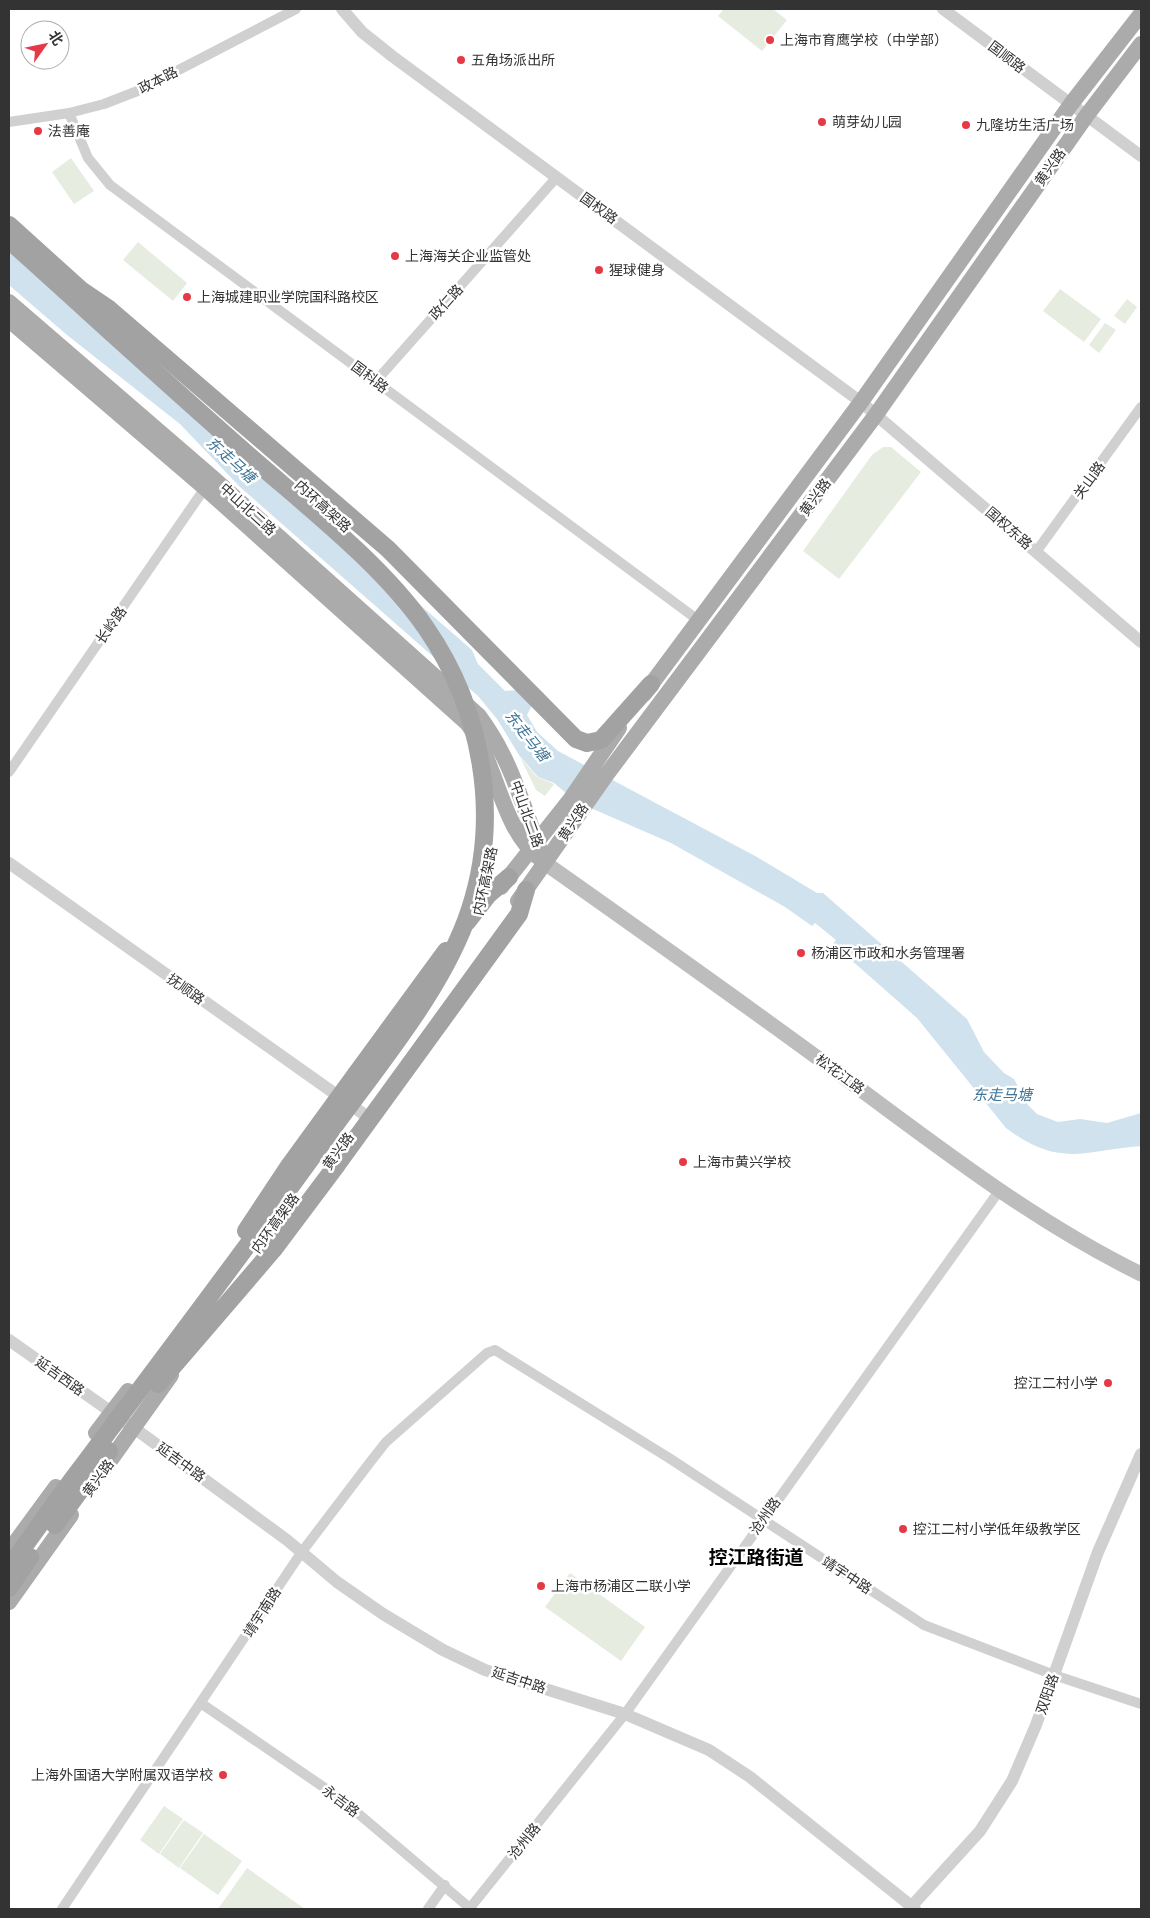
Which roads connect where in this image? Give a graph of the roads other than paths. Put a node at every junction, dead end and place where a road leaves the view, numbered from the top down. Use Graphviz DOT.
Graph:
graph roads {
  1 [pos="296,9"];
  2 [pos="342,9"];
  3 [pos="944,9"];
  4 [pos="1141,14"];
  5 [pos="1141,44"];
  6 [pos="1071,104"];
  7 [pos="69,113"];
  8 [pos="1087,114"];
  9 [pos="9,122"];
  10 [pos="1141,156"];
  11 [pos="556,178"];
  12 [pos="9,225"];
  13 [pos="9,240"];
  14 [pos="81,290"];
  15 [pos="9,302"];
  16 [pos="9,320"];
  17 [pos="376,381"];
  18 [pos="861,402"];
  19 [pos="1141,407"];
  20 [pos="875,416"];
  21 [pos="209,483"];
  22 [pos="1036,552"];
  23 [pos="698,620"];
  24 [pos="1141,642"];
  25 [pos="651,684"];
  26 [pos="600,770"];
  27 [pos="9,772"];
  28 [pos="577,803"];
  29 [pos="534,847"];
  30 [pos="9,863"];
  31 [pos="545,863"];
  32 [pos="509,877"];
  33 [pos="526,890"];
  34 [pos="345,1101"];
  35 [pos="364,1115"];
  36 [pos="999,1191"];
  37 [pos="1141,1274"];
  38 [pos="210,1295"];
  39 [pos="9,1340"];
  40 [pos="500,1352"];
  41 [pos="158,1384"];
  42 [pos="112,1412"];
  43 [pos="134,1428"];
  44 [pos="1141,1454"];
  45 [pos="762,1520"];
  46 [pos="9,1551"];
  47 [pos="301,1553"];
  48 [pos="9,1567"];
  49 [pos="9,1588"];
  50 [pos="9,1602"];
  51 [pos="1054,1675"];
  52 [pos="202,1704"];
  53 [pos="1141,1704"];
  54 [pos="625,1714"];
  55 [pos="445,1885"];
  56 [pos="912,1908"];
  57 [pos="62,1909"];
  58 [pos="428,1909"];
  59 [pos="471,1909"];
  1 -- 7 [label="street, 政本路"];
  2 -- 11 [label="street, 国权路"];
  3 -- 6 [label="street, 国顺路"];
  4 -- 6 [label="main road, 黄兴路"];
  5 -- 8 [label="main road, 黄兴路"];
  6 -- 8 [label="street, 国顺路"];
  6 -- 18 [label="main road, 黄兴路"];
  7 -- 9 [label="street, 政本路"];
  7 -- 17 [label="street, 国科路"];
  8 -- 10 [label="street, 国顺路"];
  8 -- 20 [label="main road, 黄兴路"];
  11 -- 17 [label="street, 政仁路"];
  11 -- 18 [label="street, 国权路"];
  12 -- 14 [label="highway, 内环高架路"];
  13 -- 38 [label="highway, 内环高架路, bridge"];
  14 -- 25 [label="highway"];
  14 -- 41 [label="highway, 内环高架路, bridge"];
  15 -- 21 [label="main road, 中山北二路"];
  16 -- 21 [label="main road, 中山北二路"];
  17 -- 23 [label="street, 国科路"];
  18 -- 20 [label="street, 国权路"];
  18 -- 23 [label="main road, 黄兴路"];
  19 -- 22 [label="street, 关山路"];
  20 -- 22 [label="street, 国权东路"];
  20 -- 26 [label="main road, 黄兴路"];
  21 -- 27 [label="street, 长岭路"];
  21 -- 29 [label="main road, 中山北二路"];
  22 -- 24 [label="street, 国权东路"];
  23 -- 25 [label="main road, 黄兴路"];
  25 -- 26 [label="main road, 黄兴路"];
  26 -- 28 [label="main road, 黄兴路"];
  28 -- 29 [label="main road, 黄兴路"];
  28 -- 31 [label="main road, 黄兴路"];
  29 -- 31 [label="main road, 中山北二路"];
  29 -- 32 [label="main road, 黄兴路"];
  30 -- 34 [label="street, 抚顺路"];
  31 -- 33 [label="main road, 黄兴路"];
  31 -- 36 [label="main road, 松花江路"];
  32 -- 34 [label="main road, 黄兴路"];
  32 -- 38 [label="highway, bridge"];
  33 -- 35 [label="main road, 黄兴路"];
  33 -- 41 [label="highway, bridge"];
  34 -- 35 [label="street, 抚顺路"];
  34 -- 42 [label="main road, 黄兴路"];
  35 -- 43 [label="main road, 黄兴路"];
  36 -- 37 [label="main road, 松花江路"];
  36 -- 45 [label="street, 沧州路"];
  38 -- 48 [label="highway, 内环高架路, bridge"];
  39 -- 42 [label="street, 延吉西路"];
  40 -- 45 [label="street, 靖宇中路"];
  40 -- 47 [label="street, 靖宇南路"];
  41 -- 49 [label="highway, 内环高架路, bridge"];
  42 -- 43 [label="street, 延吉西路"];
  42 -- 46 [label="main road, 黄兴路"];
  43 -- 47 [label="street, 延吉中路"];
  43 -- 50 [label="main road, 黄兴路"];
  44 -- 51 [label="street, 双阳路"];
  45 -- 51 [label="street, 靖宇中路"];
  45 -- 54 [label="street, 沧州路"];
  47 -- 52 [label="street, 靖宇南路"];
  47 -- 54 [label="street, 延吉中路"];
  51 -- 53 [label="street, 靖宇中路"];
  51 -- 56 [label="street, 双阳路"];
  52 -- 55 [label="street, 永吉路"];
  52 -- 57 [label="street, 靖宇南路"];
  54 -- 56 [label="street, 延吉中路"];
  54 -- 59 [label="street, 沧州路"];
  55 -- 58 [label="street"];
  55 -- 59 [label="street, 永吉路"];
}
